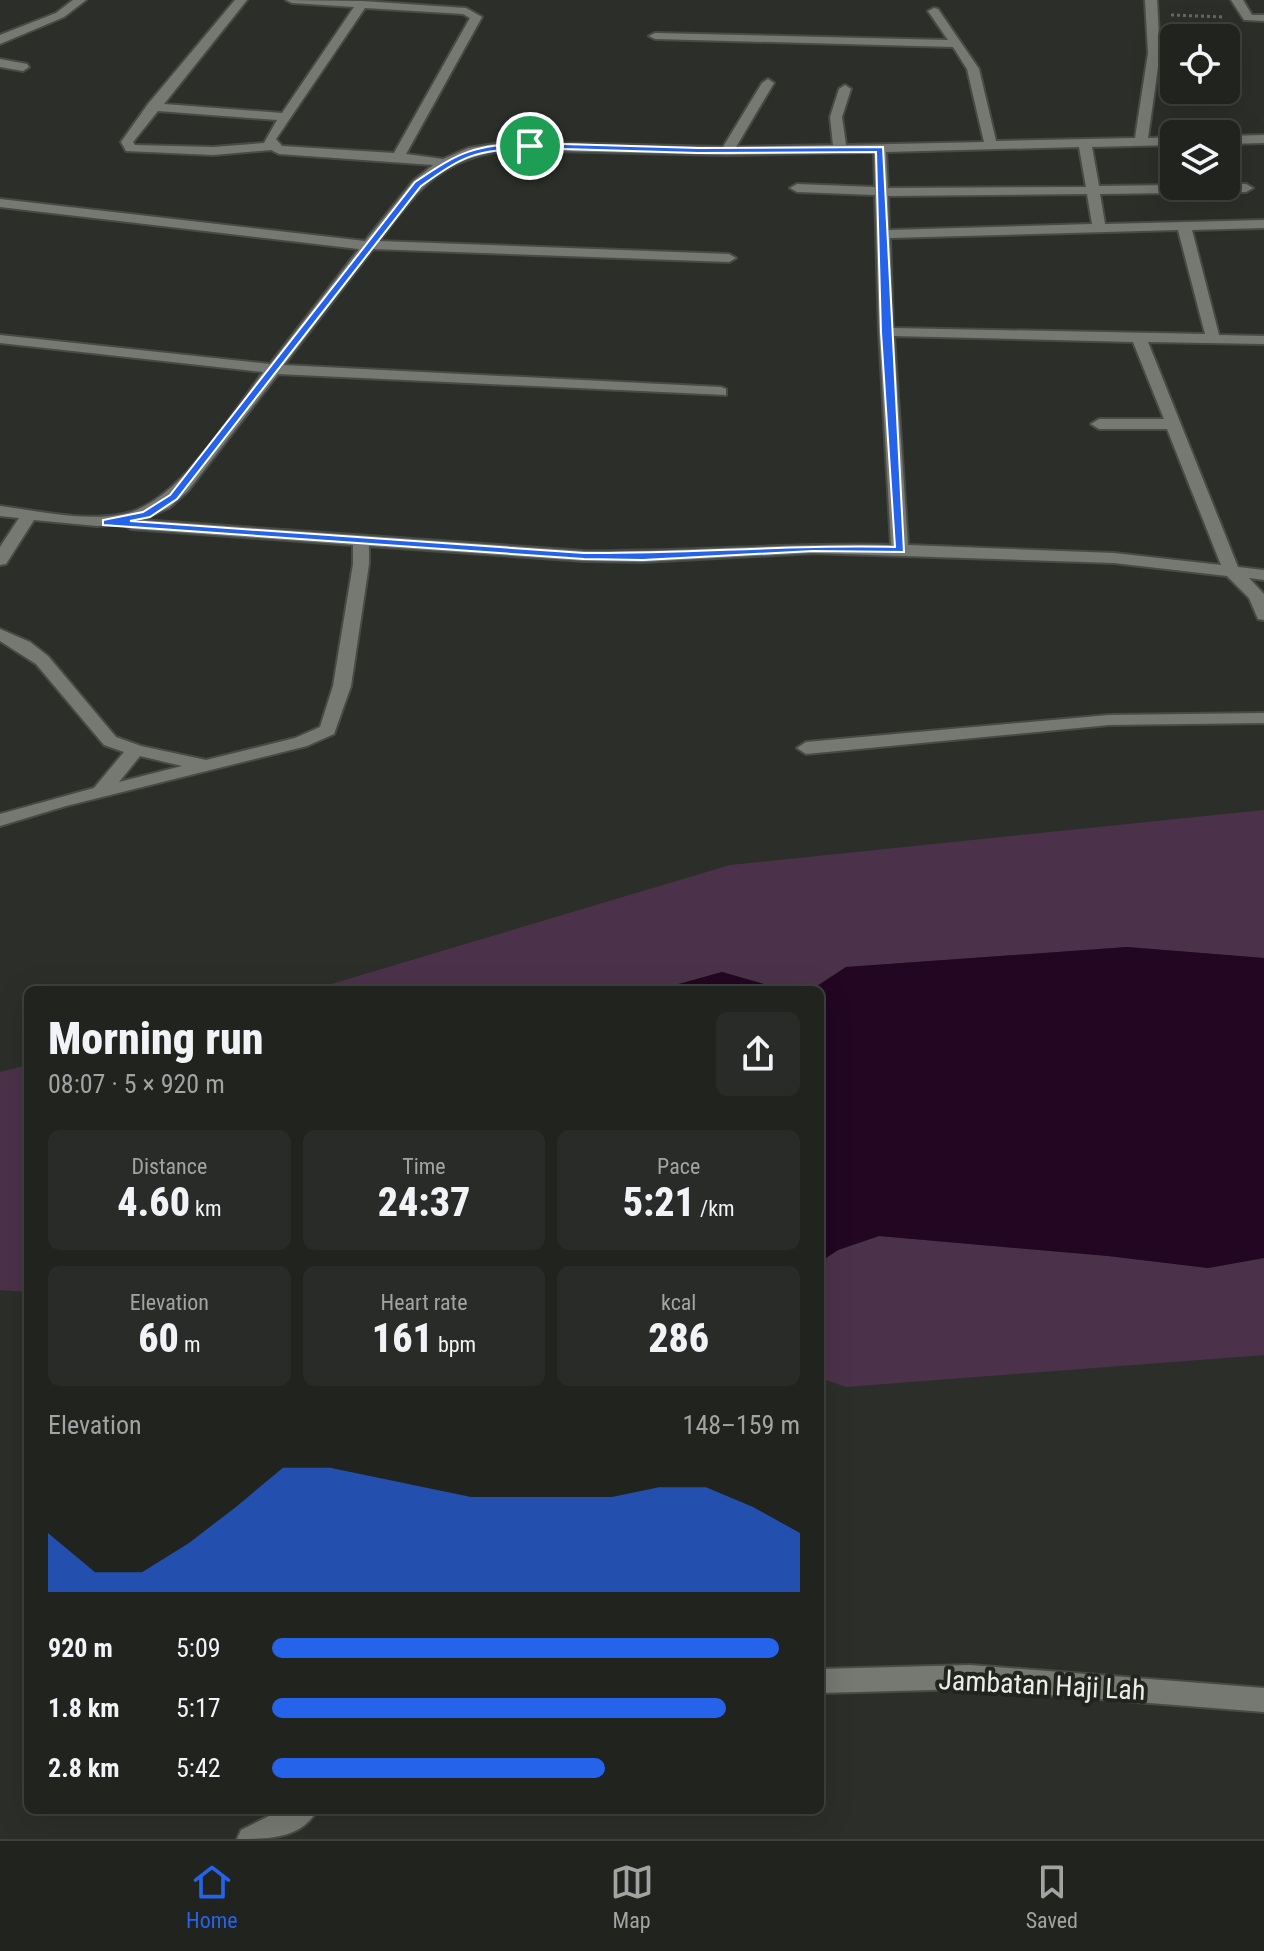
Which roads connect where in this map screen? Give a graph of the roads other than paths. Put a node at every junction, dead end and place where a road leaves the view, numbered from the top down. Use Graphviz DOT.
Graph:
graph roads {
  1 [pos="80,0"];
  2 [pos="241,0"];
  3 [pos="292,0"];
  4 [pos="1151,0"];
  5 [pos="1237,0"];
  6 [pos="316,1"];
  7 [pos="362,4"];
  8 [pos="469,5"];
  9 [pos="934,11"];
  10 [pos="1264,18"];
  11 [pos="655,36"];
  12 [pos="0,40"];
  13 [pos="957,44"];
  14 [pos="0,63"];
  15 [pos="23,67"];
  16 [pos="768,83"];
  17 [pos="845,89"];
  18 [pos="152,107"];
  19 [pos="285,117"];
  20 [pos="1264,139"];
  21 [pos="1240,140"];
  22 [pos="1160,141"];
  23 [pos="1141,142"];
  24 [pos="273,146"];
  25 [pos="991,146"];
  26 [pos="1086,149"];
  27 [pos="840,150"];
  28 [pos="727,151"];
  29 [pos="1160,153"];
  30 [pos="880,155"];
  31 [pos="398,157"];
  32 [pos="444,163"];
  33 [pos="797,188"];
  34 [pos="1246,188"];
  35 [pos="1092,190"];
  36 [pos="882,191"];
  37 [pos="0,203"];
  38 [pos="1264,224"];
  39 [pos="1184,226"];
  40 [pos="1099,228"];
  41 [pos="883,234"];
  42 [pos="370,245"];
  43 [pos="729,258"];
  44 [pos="886,332"];
  45 [pos="1139,338"];
  46 [pos="0,339"];
  47 [pos="1213,339"];
  48 [pos="1264,340"];
  49 [pos="273,369"];
  50 [pos="721,392"];
  51 [pos="1099,424"];
  52 [pos="1173,424"];
  53 [pos="0,511"];
  54 [pos="29,515"];
  55 [pos="107,523"];
  56 [pos="361,540"];
  57 [pos="900,550"];
  58 [pos="0,560"];
  59 [pos="1231,570"];
  60 [pos="1264,575"];
  61 [pos="1264,615"];
  62 [pos="0,634"];
  63 [pos="1264,718"];
  64 [pos="806,748"];
  65 [pos="136,750"];
  66 [pos="206,765"];
  67 [pos="100,792"];
  68 [pos="0,820"];
  69 [pos="824,1681"];
  70 [pos="1264,1700"];
  71 [pos="298,1814"];
  72 [pos="251,1839"];
  1 -- 12 [label="street"];
  2 -- 18 [label="street"];
  3 -- 6 [label="street"];
  4 -- 23 [label="street"];
  5 -- 10 [label="street"];
  6 -- 7 [label="street"];
  7 -- 8 [label="street"];
  7 -- 19 [label="street"];
  8 -- 31 [label="street"];
  9 -- 13 [label="street"];
  11 -- 13 [label="street"];
  13 -- 25 [label="street"];
  14 -- 15 [label="street"];
  16 -- 28 [label="street"];
  17 -- 27 [label="street"];
  18 -- 19 [label="street"];
  18 -- 24 [label="street"];
  19 -- 24 [label="street"];
  20 -- 21 [label="street"];
  22 -- 23 [label="street"];
  23 -- 26 [label="street"];
  24 -- 31 [label="street"];
  25 -- 26 [label="street"];
  25 -- 30 [label="street"];
  26 -- 29 [label="street"];
  26 -- 30 [label="street"];
  26 -- 35 [label="street"];
  27 -- 28 [label="street"];
  27 -- 30 [label="street"];
  28 -- 32 [label="street"];
  30 -- 36 [label="street"];
  31 -- 32 [label="street"];
  32 -- 42 [label="street"];
  33 -- 36 [label="street"];
  34 -- 35 [label="street"];
  35 -- 36 [label="street"];
  35 -- 40 [label="street"];
  36 -- 41 [label="street"];
  37 -- 42 [label="street"];
  38 -- 39 [label="street"];
  39 -- 40 [label="street"];
  39 -- 47 [label="street"];
  40 -- 41 [label="street"];
  41 -- 44 [label="street"];
  42 -- 43 [label="street"];
  42 -- 49 [label="street"];
  44 -- 45 [label="street"];
  44 -- 57 [label="street"];
  45 -- 47 [label="street"];
  45 -- 52 [label="street"];
  46 -- 49 [label="street"];
  47 -- 48 [label="street"];
  49 -- 50 [label="street"];
  49 -- 55 [label="street"];
  51 -- 52 [label="street"];
  52 -- 59 [label="street"];
  53 -- 54 [label="street"];
  54 -- 55 [label="street"];
  54 -- 58 [label="street"];
  55 -- 56 [label="street"];
  56 -- 57 [label="street"];
  56 -- 66 [label="street"];
  57 -- 59 [label="street"];
  59 -- 60 [label="street"];
  59 -- 61 [label="street"];
  62 -- 65 [label="street"];
  63 -- 64 [label="street"];
  65 -- 66 [label="street"];
  65 -- 67 [label="street"];
  66 -- 67 [label="street"];
  67 -- 68 [label="street"];
  69 -- 70 [label="street, Jambatan Haji Lah"];
  71 -- 72 [label="street"];
}
